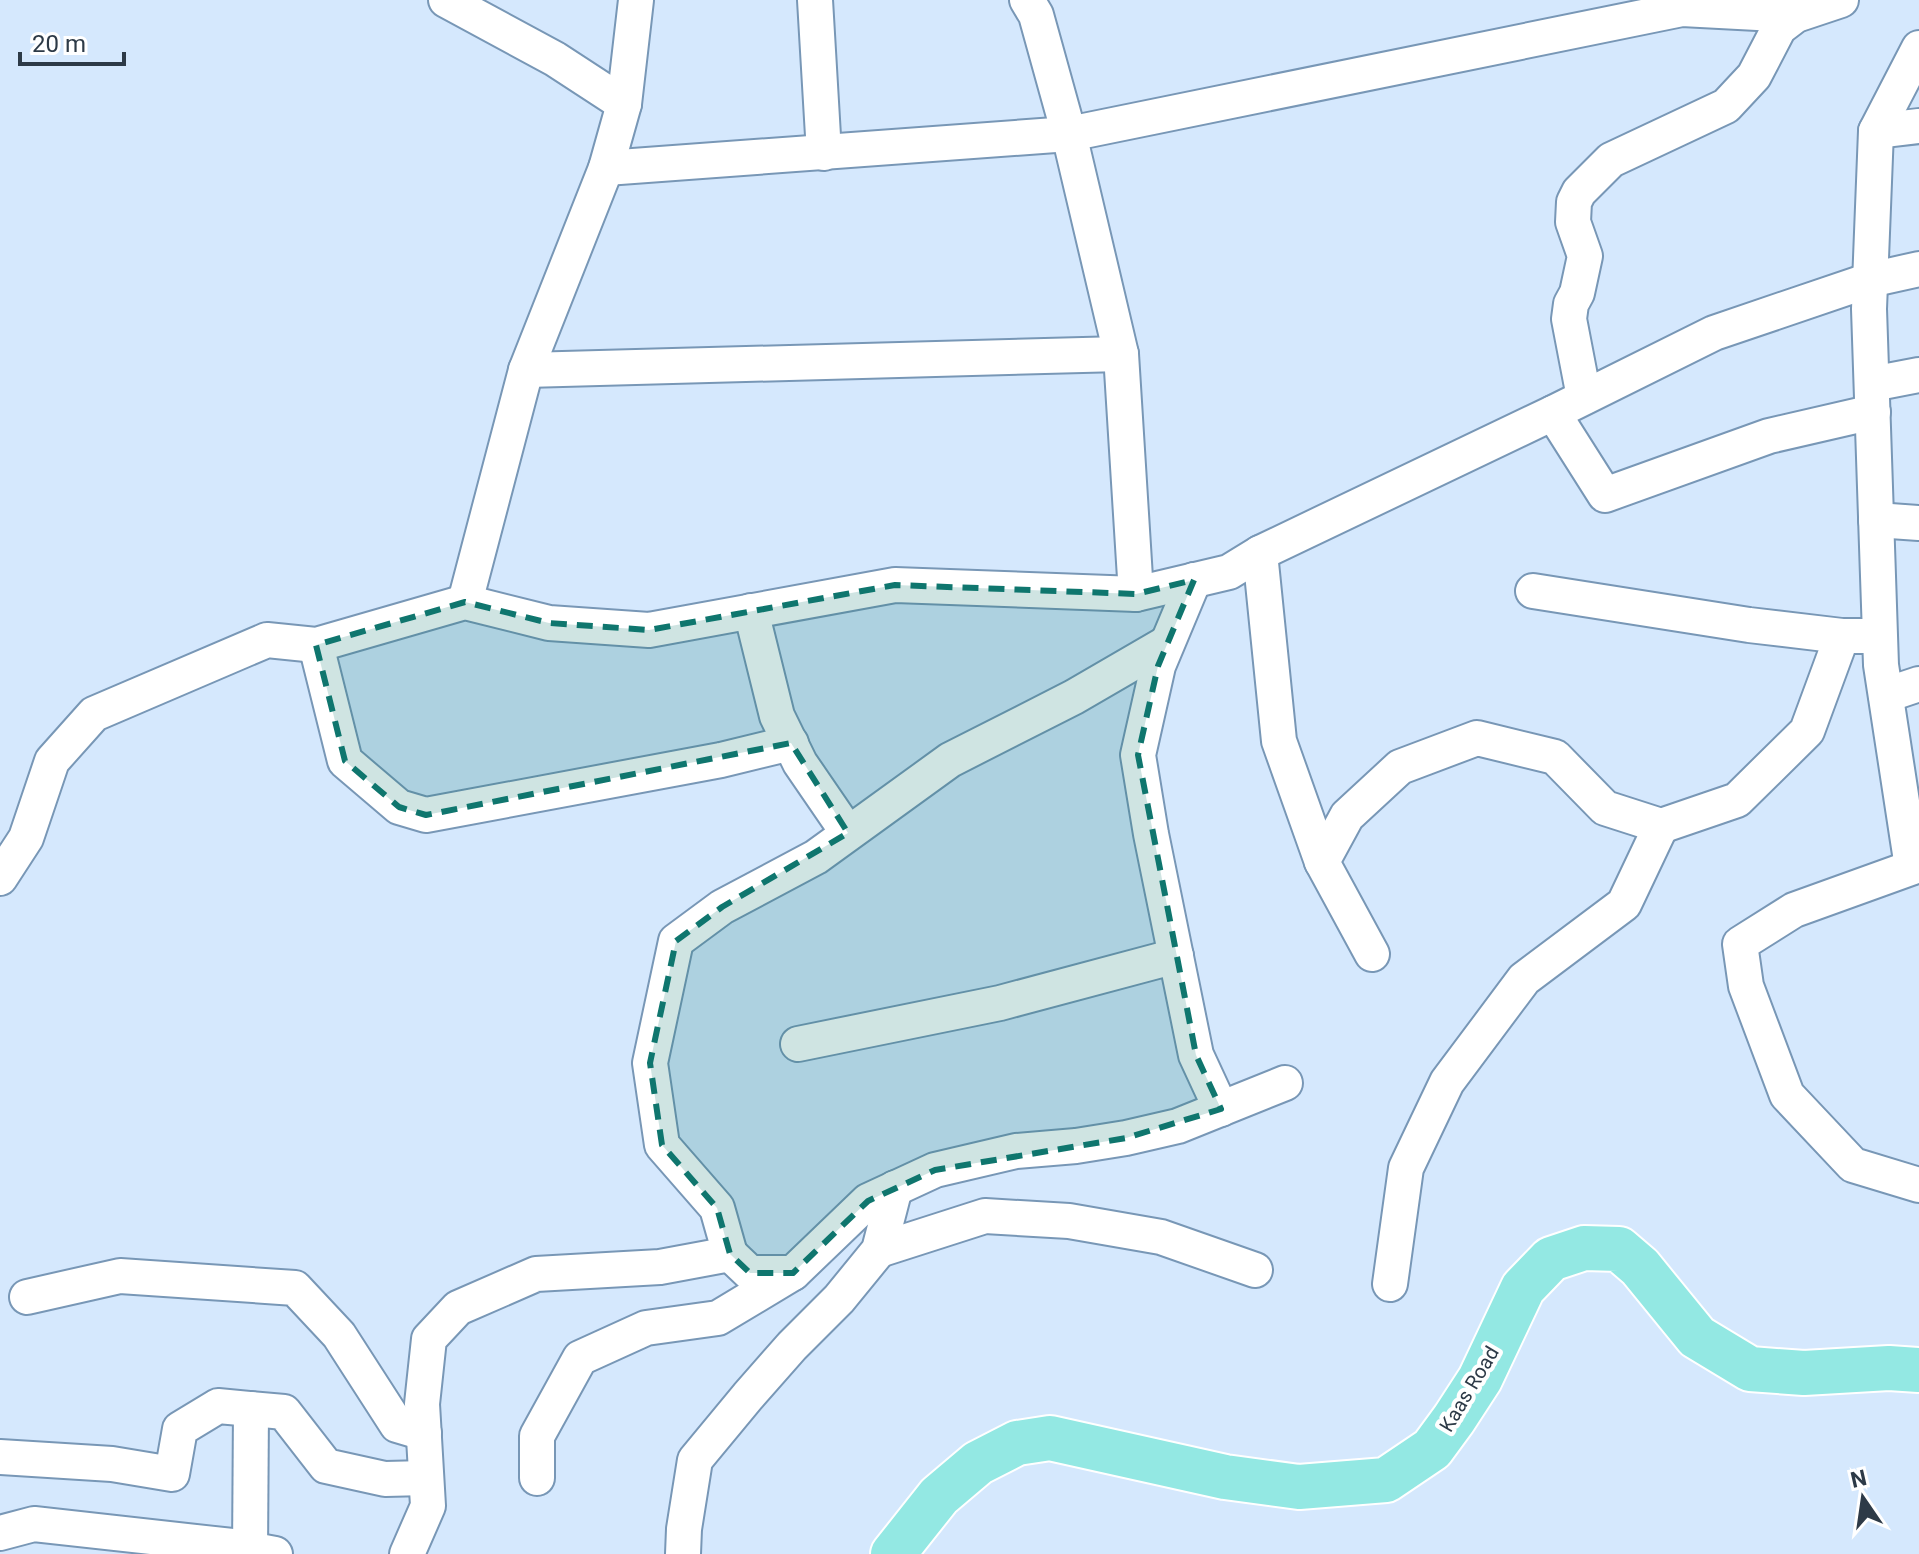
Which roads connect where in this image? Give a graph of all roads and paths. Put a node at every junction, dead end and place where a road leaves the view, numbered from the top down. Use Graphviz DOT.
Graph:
graph roads {
  1 [pos="446,0"];
  2 [pos="636,0"];
  3 [pos="815,0"];
  4 [pos="1027,0"];
  5 [pos="1841,0"];
  6 [pos="1796,15"];
  7 [pos="1919,48"];
  8 [pos="624,104"];
  9 [pos="1919,126"];
  10 [pos="1876,131"];
  11 [pos="1069,134"];
  12 [pos="824,153"];
  13 [pos="606,168"];
  14 [pos="1919,269"];
  15 [pos="1870,280"];
  16 [pos="1121,354"];
  17 [pos="526,370"];
  18 [pos="1919,375"];
  19 [pos="1584,397"];
  20 [pos="1872,398"];
  21 [pos="1553,413"];
  22 [pos="1876,520"];
  23 [pos="1919,523"];
  24 [pos="1260,553"];
  25 [pos="1194,580"];
  26 [pos="1533,591"];
  27 [pos="1136,594"];
  28 [pos="465,602"];
  29 [pos="751,611"];
  30 [pos="1842,636"];
  31 [pos="1880,636"];
  32 [pos="1167,643"];
  33 [pos="316,645"];
  34 [pos="1919,684"];
  35 [pos="1886,695"];
  36 [pos="791,743"];
  37 [pos="1661,826"];
  38 [pos="848,833"];
  39 [pos="1322,862"];
  40 [pos="1915,866"];
  41 [pos="0,878"];
  42 [pos="1372,954"];
  43 [pos="1176,956"];
  44 [pos="798,1044"];
  45 [pos="1285,1083"];
  46 [pos="1221,1109"];
  47 [pos="1919,1185"];
  48 [pos="895,1188"];
  49 [pos="879,1250"];
  50 [pos="730,1254"];
  51 [pos="1255,1270"];
  52 [pos="793,1273"];
  53 [pos="1390,1284"];
  54 [pos="27,1297"];
  55 [pos="1919,1370"];
  56 [pos="251,1409"];
  57 [pos="424,1433"];
  58 [pos="0,1457"];
  59 [pos="426,1478"];
  60 [pos="537,1478"];
  61 [pos="0,1533"];
  62 [pos="259,1552"];
  63 [pos="407,1554"];
  64 [pos="683,1554"];
  65 [pos="893,1554"];
  1 -- 8 [label="street"];
  2 -- 8 [label="street"];
  3 -- 12 [label="street"];
  4 -- 11 [label="street"];
  5 -- 6 [label="street"];
  6 -- 11 [label="street"];
  6 -- 19 [label="street"];
  7 -- 10 [label="street"];
  8 -- 13 [label="street"];
  9 -- 10 [label="street"];
  10 -- 15 [label="street"];
  11 -- 12 [label="street"];
  11 -- 16 [label="street"];
  12 -- 13 [label="street"];
  13 -- 17 [label="street"];
  14 -- 15 [label="street"];
  15 -- 19 [label="street"];
  15 -- 20 [label="street"];
  16 -- 17 [label="street"];
  16 -- 27 [label="street"];
  17 -- 28 [label="street"];
  18 -- 20 [label="street"];
  19 -- 21 [label="street"];
  20 -- 21 [label="street"];
  20 -- 22 [label="street"];
  21 -- 24 [label="street"];
  22 -- 23 [label="street"];
  22 -- 31 [label="street"];
  24 -- 25 [label="street"];
  24 -- 39 [label="street"];
  25 -- 27 [label="street"];
  25 -- 32 [label="street"];
  26 -- 30 [label="street"];
  27 -- 29 [label="street"];
  28 -- 29 [label="street"];
  28 -- 33 [label="street"];
  29 -- 36 [label="street"];
  30 -- 31 [label="street"];
  30 -- 37 [label="street"];
  31 -- 35 [label="street"];
  32 -- 38 [label="street"];
  32 -- 43 [label="street"];
  33 -- 36 [label="street"];
  33 -- 41 [label="street"];
  34 -- 35 [label="street"];
  35 -- 40 [label="street"];
  36 -- 38 [label="street"];
  37 -- 39 [label="street"];
  37 -- 53 [label="street"];
  38 -- 50 [label="street"];
  39 -- 42 [label="street"];
  40 -- 47 [label="street"];
  43 -- 44 [label="street"];
  43 -- 46 [label="street"];
  45 -- 46 [label="street"];
  46 -- 48 [label="street"];
  48 -- 49 [label="street"];
  48 -- 52 [label="street"];
  49 -- 51 [label="street"];
  49 -- 64 [label="street"];
  50 -- 52 [label="street"];
  50 -- 57 [label="street"];
  52 -- 60 [label="street"];
  54 -- 57 [label="street"];
  55 -- 65 [label="main road, Kaas Road"];
  56 -- 58 [label="street"];
  56 -- 59 [label="street"];
  56 -- 62 [label="street"];
  57 -- 59 [label="street"];
  59 -- 63 [label="street"];
  61 -- 62 [label="street"];
}
